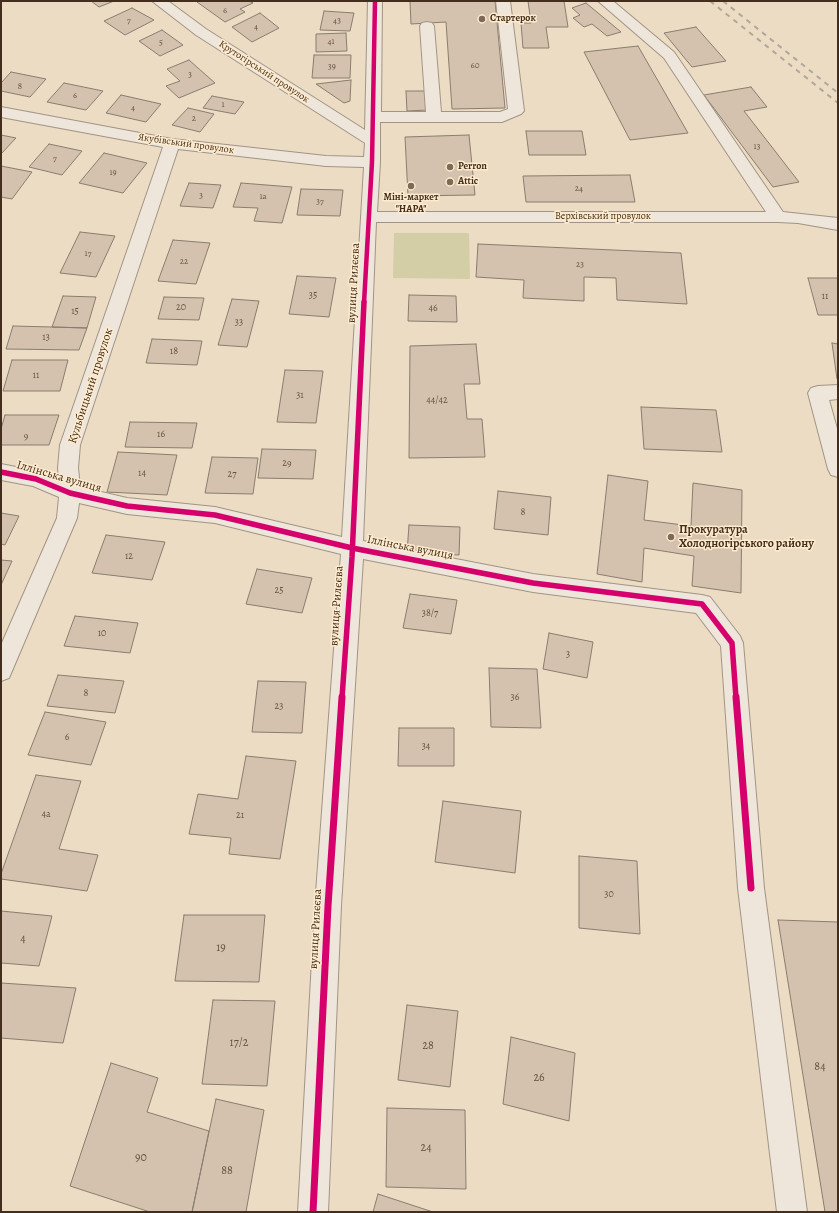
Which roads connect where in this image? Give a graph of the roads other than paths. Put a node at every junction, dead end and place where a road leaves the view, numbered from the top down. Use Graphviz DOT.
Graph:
graph roads {
  1 [pos="159,1"];
  2 [pos="375,1"];
  3 [pos="503,1"];
  4 [pos="605,1"];
  5 [pos="427,26"];
  6 [pos="1,112"];
  7 [pos="372,117"];
  8 [pos="434,117"];
  9 [pos="172,144"];
  10 [pos="372,151"];
  11 [pos="368,217"];
  12 [pos="778,217"];
  13 [pos="838,224"];
  14 [pos="838,392"];
  15 [pos="838,469"];
  16 [pos="1,472"];
  17 [pos="70,493"];
  18 [pos="352,548"];
  19 [pos="1,671"];
  20 [pos="313,1212"];
  21 [pos="792,1212"];
  1 -- 10 [label="street, Крутогірський провулок"];
  2 -- 7 [label="street, вулиця Рилєєва"];
  3 -- 8 [label="street"];
  4 -- 12 [label="street"];
  5 -- 8 [label="street"];
  6 -- 9 [label="street, Якубівський провулок"];
  7 -- 8 [label="street"];
  7 -- 10 [label="street, вулиця Рилєєва"];
  9 -- 10 [label="street, Якубівський провулок"];
  9 -- 17 [label="street, Кульбицький провулок"];
  10 -- 11 [label="street, вулиця Рилєєва"];
  11 -- 12 [label="street, Верхівський провулок"];
  11 -- 18 [label="street, вулиця Рилєєва"];
  12 -- 13 [label="street, Верхівський провулок"];
  14 -- 15 [label="street"];
  16 -- 17 [label="street, Іллінська вулиця"];
  17 -- 18 [label="street, Іллінська вулиця"];
  17 -- 19 [label="street, Кульбицький провулок"];
  18 -- 20 [label="street, вулиця Рилєєва"];
  18 -- 21 [label="street, Іллінська вулиця"];
}
